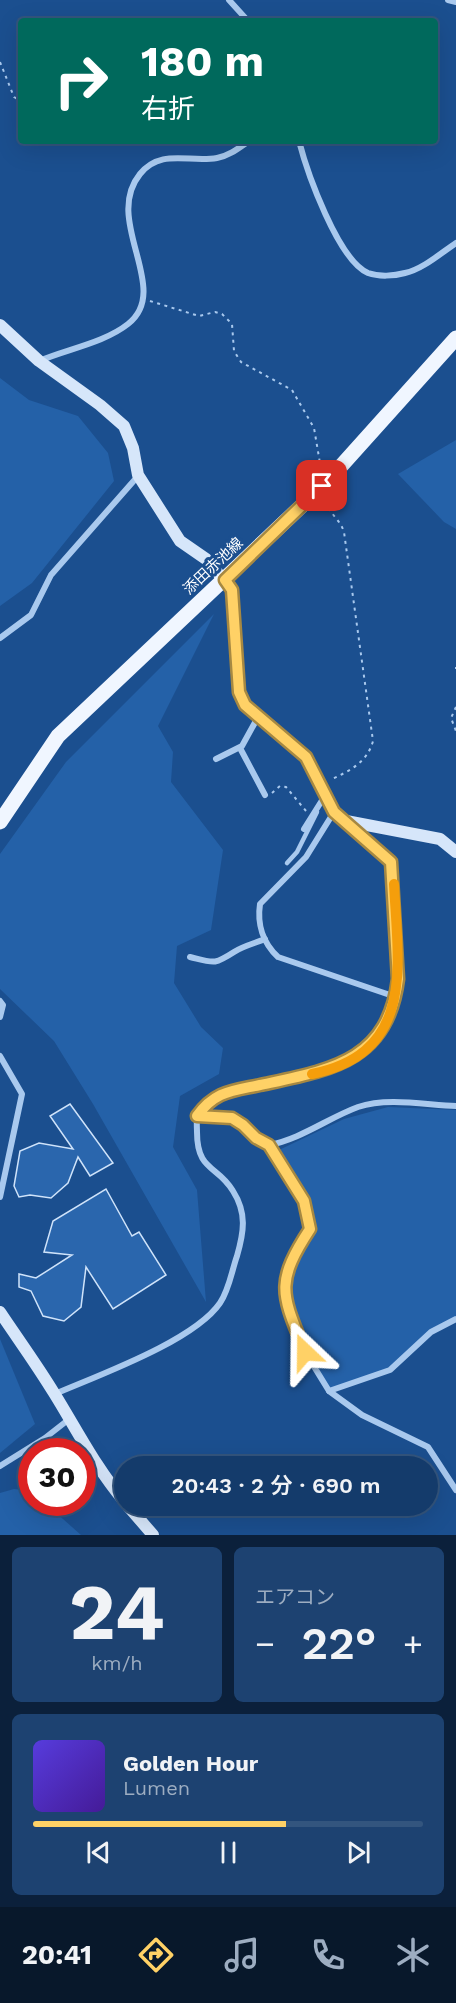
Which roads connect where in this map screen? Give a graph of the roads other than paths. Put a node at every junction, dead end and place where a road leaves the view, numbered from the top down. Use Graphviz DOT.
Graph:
graph roads {
  1 [pos="229,0"];
  2 [pos="448,0"];
  3 [pos="456,2"];
  4 [pos="245,18"];
  5 [pos="244,144"];
  6 [pos="300,144"];
  7 [pos="456,243"];
  8 [pos="0,325"];
  9 [pos="456,338"];
  10 [pos="39,361"];
  11 [pos="138,475"];
  12 [pos="225,580"];
  13 [pos="0,638"];
  14 [pos="258,717"];
  15 [pos="240,748"];
  16 [pos="216,759"];
  17 [pos="265,795"];
  18 [pos="323,799"];
  19 [pos="334,812"];
  20 [pos="346,821"];
  21 [pos="0,822"];
  22 [pos="304,829"];
  23 [pos="456,852"];
  24 [pos="287,863"];
  25 [pos="266,939"];
  26 [pos="190,957"];
  27 [pos="396,997"];
  28 [pos="0,1001"];
  29 [pos="0,1017"];
  30 [pos="0,1056"];
  31 [pos="456,1106"];
  32 [pos="197,1116"];
  33 [pos="269,1145"];
  34 [pos="0,1197"];
  35 [pos="0,1312"];
  36 [pos="456,1319"];
  37 [pos="329,1391"];
  38 [pos="55,1394"];
  39 [pos="68,1420"];
  40 [pos="0,1466"];
  41 [pos="114,1489"];
  42 [pos="456,1490"];
  43 [pos="137,1516"];
  44 [pos="153,1535"];
  1 -- 4 [label="street"];
  2 -- 3 [label="street"];
  5 -- 10 [label="street"];
  6 -- 7 [label="street"];
  8 -- 10 [label="street"];
  9 -- 12 [label="main road, 添田赤池線, bridge"];
  10 -- 11 [label="street"];
  11 -- 12 [label="street"];
  11 -- 13 [label="street"];
  12 -- 14 [label="street"];
  12 -- 21 [label="main road, 添田赤池線"];
  14 -- 15 [label="street"];
  14 -- 18 [label="street"];
  15 -- 16 [label="street"];
  15 -- 17 [label="street"];
  18 -- 19 [label="street"];
  18 -- 22 [label="street"];
  18 -- 24 [label="lane"];
  19 -- 20 [label="street"];
  19 -- 25 [label="street"];
  20 -- 23 [label="street"];
  20 -- 27 [label="street"];
  25 -- 26 [label="street"];
  25 -- 27 [label="street"];
  27 -- 32 [label="street"];
  28 -- 29 [label="street"];
  30 -- 34 [label="street"];
  31 -- 33 [label="street"];
  32 -- 33 [label="street"];
  32 -- 38 [label="street"];
  33 -- 37 [label="street"];
  35 -- 38 [label="street"];
  36 -- 37 [label="street"];
  37 -- 42 [label="street"];
  38 -- 39 [label="street"];
  39 -- 40 [label="street"];
  39 -- 41 [label="street"];
  43 -- 44 [label="street"];
}
